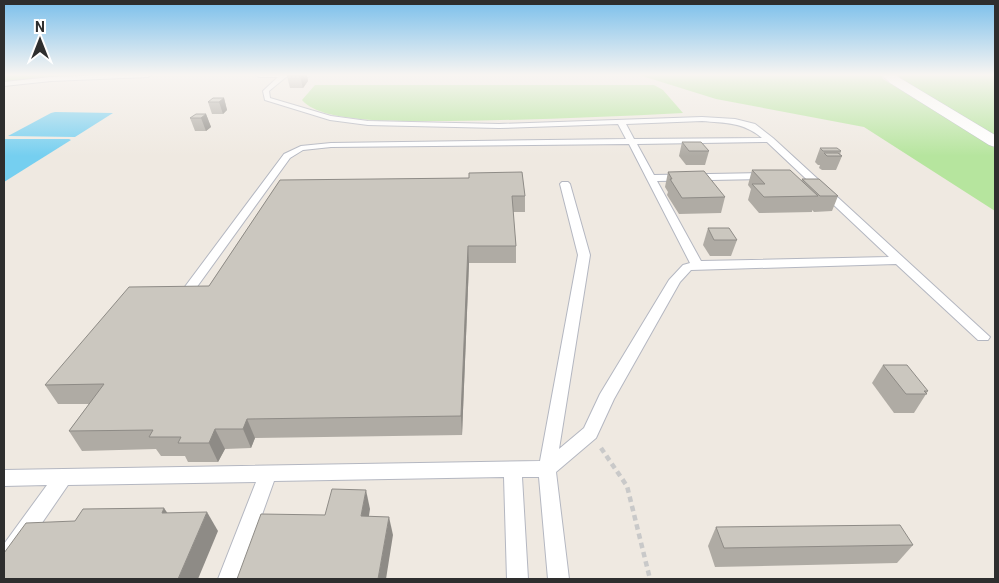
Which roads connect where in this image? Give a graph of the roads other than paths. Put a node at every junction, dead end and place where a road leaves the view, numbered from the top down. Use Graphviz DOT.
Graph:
graph roads {
  1 [pos="279,102"];
  2 [pos="930,102"];
  3 [pos="620,122"];
  4 [pos="770,140"];
  5 [pos="631,142"];
  6 [pos="995,142"];
  7 [pos="808,176"];
  8 [pos="651,178"];
  9 [pos="565,184"];
  10 [pos="899,260"];
  11 [pos="697,265"];
  12 [pos="180,303"];
  13 [pos="983,337"];
  14 [pos="547,469"];
  15 [pos="514,470"];
  16 [pos="268,473"];
  17 [pos="63,477"];
  18 [pos="4,478"];
  19 [pos="4,561"];
  20 [pos="229,579"];
  21 [pos="518,579"];
  22 [pos="559,579"];
  1 -- 3 [label="lane"];
  2 -- 6 [label="street"];
  3 -- 4 [label="lane"];
  3 -- 5 [label="lane"];
  4 -- 5 [label="lane"];
  4 -- 7 [label="lane"];
  5 -- 8 [label="lane"];
  5 -- 12 [label="lane"];
  7 -- 8 [label="lane"];
  7 -- 10 [label="lane"];
  8 -- 11 [label="lane"];
  9 -- 14 [label="lane"];
  10 -- 11 [label="lane"];
  10 -- 13 [label="lane"];
  11 -- 14 [label="lane"];
  14 -- 15 [label="lane"];
  14 -- 22 [label="lane"];
  15 -- 16 [label="lane"];
  15 -- 21 [label="lane"];
  16 -- 17 [label="lane"];
  16 -- 20 [label="lane"];
  17 -- 18 [label="lane"];
  17 -- 19 [label="lane"];
}
